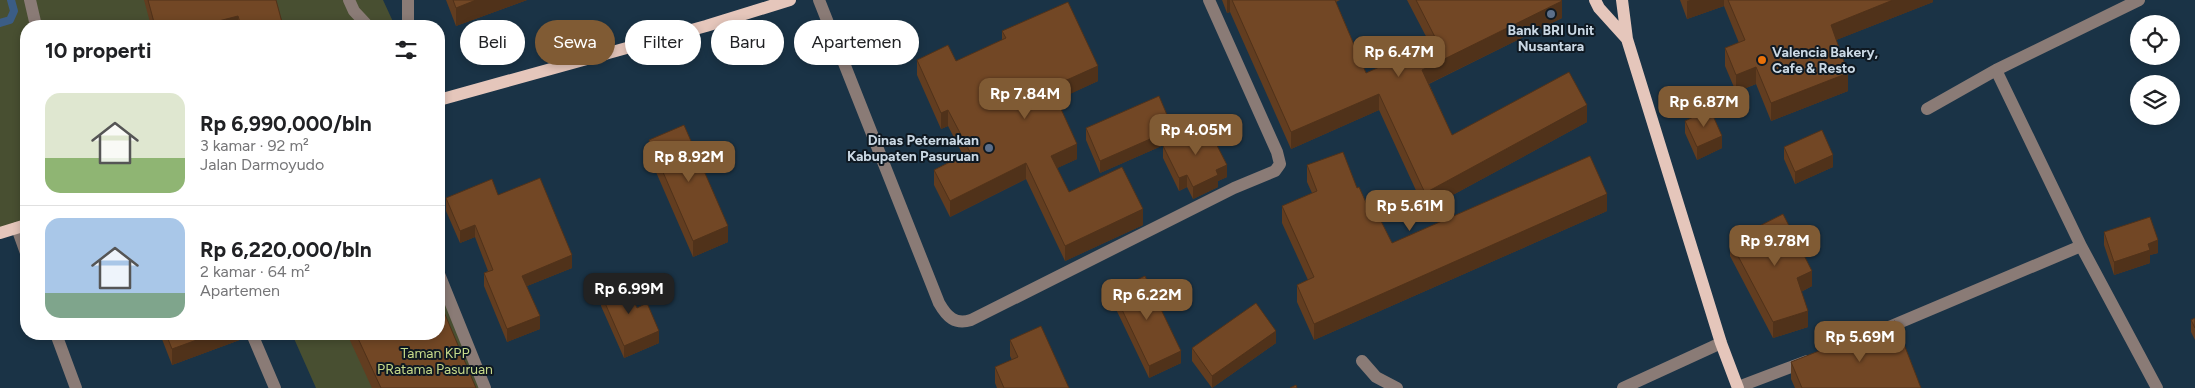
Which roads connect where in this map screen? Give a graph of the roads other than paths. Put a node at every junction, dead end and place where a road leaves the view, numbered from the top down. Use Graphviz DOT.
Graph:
graph roads {
  1 [pos="30,0"];
  2 [pos="349,0"];
  3 [pos="408,0"];
  4 [pos="790,0"];
  5 [pos="819,0"];
  6 [pos="1209,0"];
  7 [pos="1595,0"];
  8 [pos="1622,0"];
  9 [pos="2139,0"];
  10 [pos="35,20"];
  11 [pos="363,20"];
  12 [pos="408,20"];
  13 [pos="1627,39"];
  14 [pos="1996,70"];
  15 [pos="445,98"];
  16 [pos="1927,109"];
  17 [pos="20,227"];
  18 [pos="0,233"];
  19 [pos="2081,246"];
  20 [pos="445,289"];
  21 [pos="1871,335"];
  22 [pos="58,340"];
  23 [pos="255,340"];
  24 [pos="1721,343"];
  25 [pos="1821,355"];
  26 [pos="1362,361"];
  27 [pos="1738,387"];
  28 [pos="76,388"];
  29 [pos="275,388"];
  30 [pos="485,388"];
  31 [pos="1397,388"];
  32 [pos="1623,388"];
  33 [pos="2157,388"];
  1 -- 10 [label="street"];
  2 -- 11 [label="street"];
  3 -- 12 [label="street"];
  4 -- 15 [label="main road"];
  5 -- 6 [label="street"];
  7 -- 13 [label="main road"];
  8 -- 13 [label="main road"];
  9 -- 14 [label="street"];
  13 -- 24 [label="main road"];
  14 -- 16 [label="street"];
  14 -- 19 [label="street"];
  17 -- 18 [label="main road"];
  19 -- 21 [label="street"];
  19 -- 33 [label="street"];
  20 -- 30 [label="street"];
  22 -- 28 [label="street"];
  23 -- 29 [label="street"];
  24 -- 27 [label="main road"];
  24 -- 32 [label="street"];
  25 -- 27 [label="street"];
  26 -- 31 [label="street"];
}
